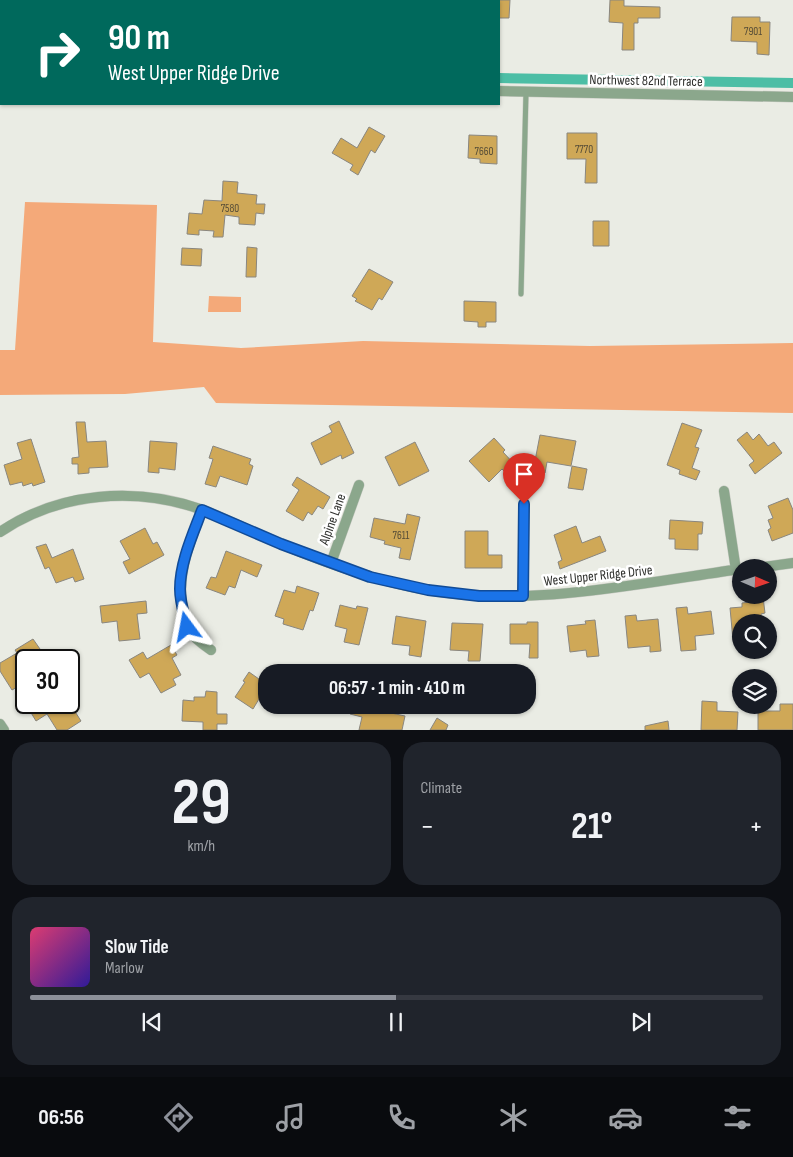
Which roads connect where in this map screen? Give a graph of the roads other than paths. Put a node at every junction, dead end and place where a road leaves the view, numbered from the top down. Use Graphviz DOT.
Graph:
graph roads {
  1 [pos="500,91"];
  2 [pos="526,91"];
  3 [pos="793,97"];
  4 [pos="521,294"];
  5 [pos="359,485"];
  6 [pos="724,491"];
  7 [pos="524,504"];
  8 [pos="202,510"];
  9 [pos="0,532"];
  10 [pos="736,559"];
  11 [pos="331,563"];
  12 [pos="793,563"];
  13 [pos="778,565"];
  14 [pos="732,571"];
  15 [pos="523,596"];
  16 [pos="211,650"];
  17 [pos="0,724"];
  18 [pos="4,730"];
  1 -- 2 [label="street, Northwest 82nd Terrace"];
  2 -- 3 [label="street, Northwest 82nd Terrace"];
  2 -- 4 [label="lane"];
  5 -- 11 [label="street, Alpine Lane"];
  6 -- 10 [label="street"];
  7 -- 15 [label="street"];
  8 -- 9 [label="street, West Upper Ridge Drive"];
  8 -- 11 [label="street, West Upper Ridge Drive"];
  8 -- 16 [label="street"];
  11 -- 15 [label="street, West Upper Ridge Drive"];
  12 -- 13 [label="street"];
  14 -- 15 [label="street, West Upper Ridge Drive"];
  17 -- 18 [label="street"];
}
